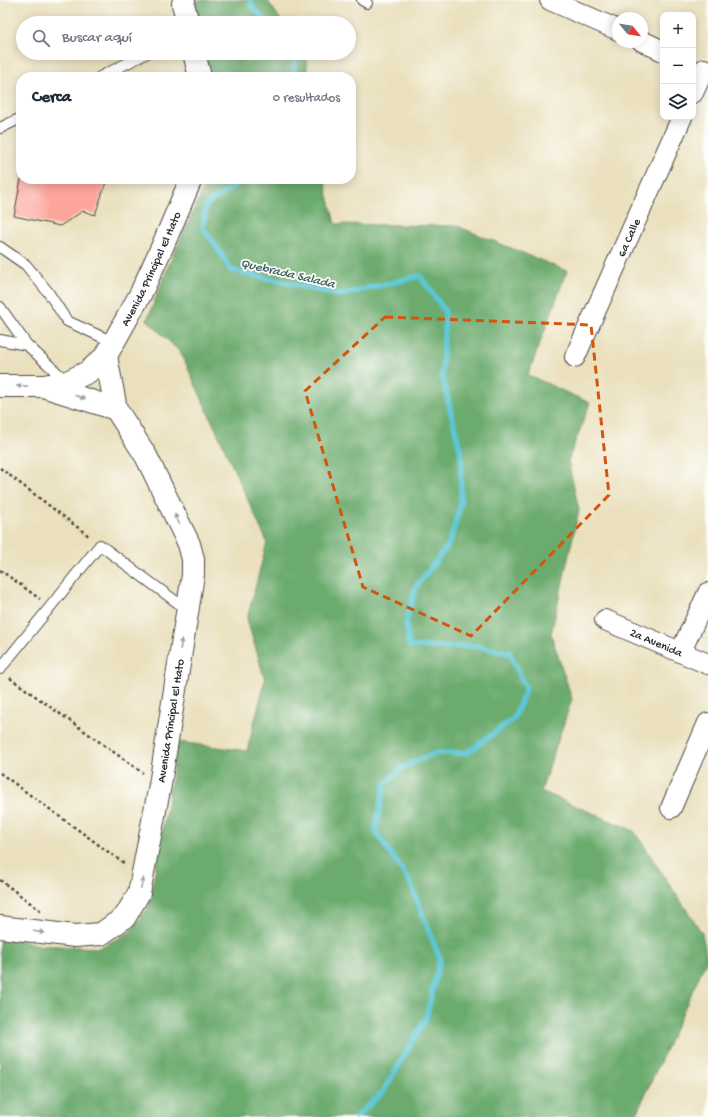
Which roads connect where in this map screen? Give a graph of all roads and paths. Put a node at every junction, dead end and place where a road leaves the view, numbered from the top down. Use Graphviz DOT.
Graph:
graph roads {
  1 [pos="550,0"];
  2 [pos="612,27"];
  3 [pos="648,44"];
  4 [pos="660,50"];
  5 [pos="133,60"];
  6 [pos="196,60"];
  7 [pos="702,68"];
  8 [pos="110,72"];
  9 [pos="199,72"];
  10 [pos="696,85"];
  11 [pos="16,120"];
  12 [pos="681,120"];
  13 [pos="0,128"];
  14 [pos="189,184"];
  15 [pos="0,247"];
  16 [pos="0,307"];
  17 [pos="0,340"];
  18 [pos="27,345"];
  19 [pos="109,349"];
  20 [pos="576,357"];
  21 [pos="67,382"];
  22 [pos="0,386"];
  23 [pos="43,386"];
  24 [pos="116,408"];
  25 [pos="0,468"];
  26 [pos="100,545"];
  27 [pos="0,570"];
  28 [pos="708,593"];
  29 [pos="50,607"];
  30 [pos="186,609"];
  31 [pos="605,620"];
  32 [pos="681,651"];
  33 [pos="708,664"];
  34 [pos="3,672"];
  35 [pos="708,723"];
  36 [pos="138,770"];
  37 [pos="0,773"];
  38 [pos="671,808"];
  39 [pos="143,877"];
  40 [pos="0,880"];
  41 [pos="44,913"];
  42 [pos="0,927"];
  1 -- 2 [label="street"];
  3 -- 4 [label="street"];
  5 -- 8 [label="lane"];
  6 -- 9 [label="street"];
  7 -- 10 [label="street"];
  11 -- 13 [label="lane"];
  12 -- 20 [label="street, 6a Calle"];
  14 -- 19 [label="street, Avenida Principal El Hato"];
  15 -- 19 [label="lane"];
  16 -- 18 [label="lane"];
  17 -- 18 [label="lane"];
  18 -- 21 [label="lane"];
  19 -- 21 [label="street, Avenida Principal El Hato"];
  19 -- 24 [label="street, Avenida Principal El Hato"];
  21 -- 23 [label="street, Avenida Principal El Hato"];
  23 -- 22 [label="street, Avenida Principal El Hato, one-way"];
  23 -- 24 [label="street, Avenida Principal El Hato, one-way"];
  30 -- 24 [label="street, Avenida Principal El Hato, one-way"];
  25 -- 26 [label="path"];
  26 -- 29 [label="lane"];
  26 -- 30 [label="lane"];
  27 -- 29 [label="path"];
  28 -- 32 [label="street"];
  29 -- 34 [label="lane"];
  39 -- 30 [label="street, Avenida Principal El Hato, one-way"];
  31 -- 32 [label="street, 2a Avenida"];
  32 -- 33 [label="street, 2a Avenida"];
  34 -- 36 [label="path"];
  35 -- 38 [label="street"];
  37 -- 39 [label="path"];
  42 -- 39 [label="street, Avenida Principal El Hato, one-way"];
  40 -- 41 [label="path"];
}
